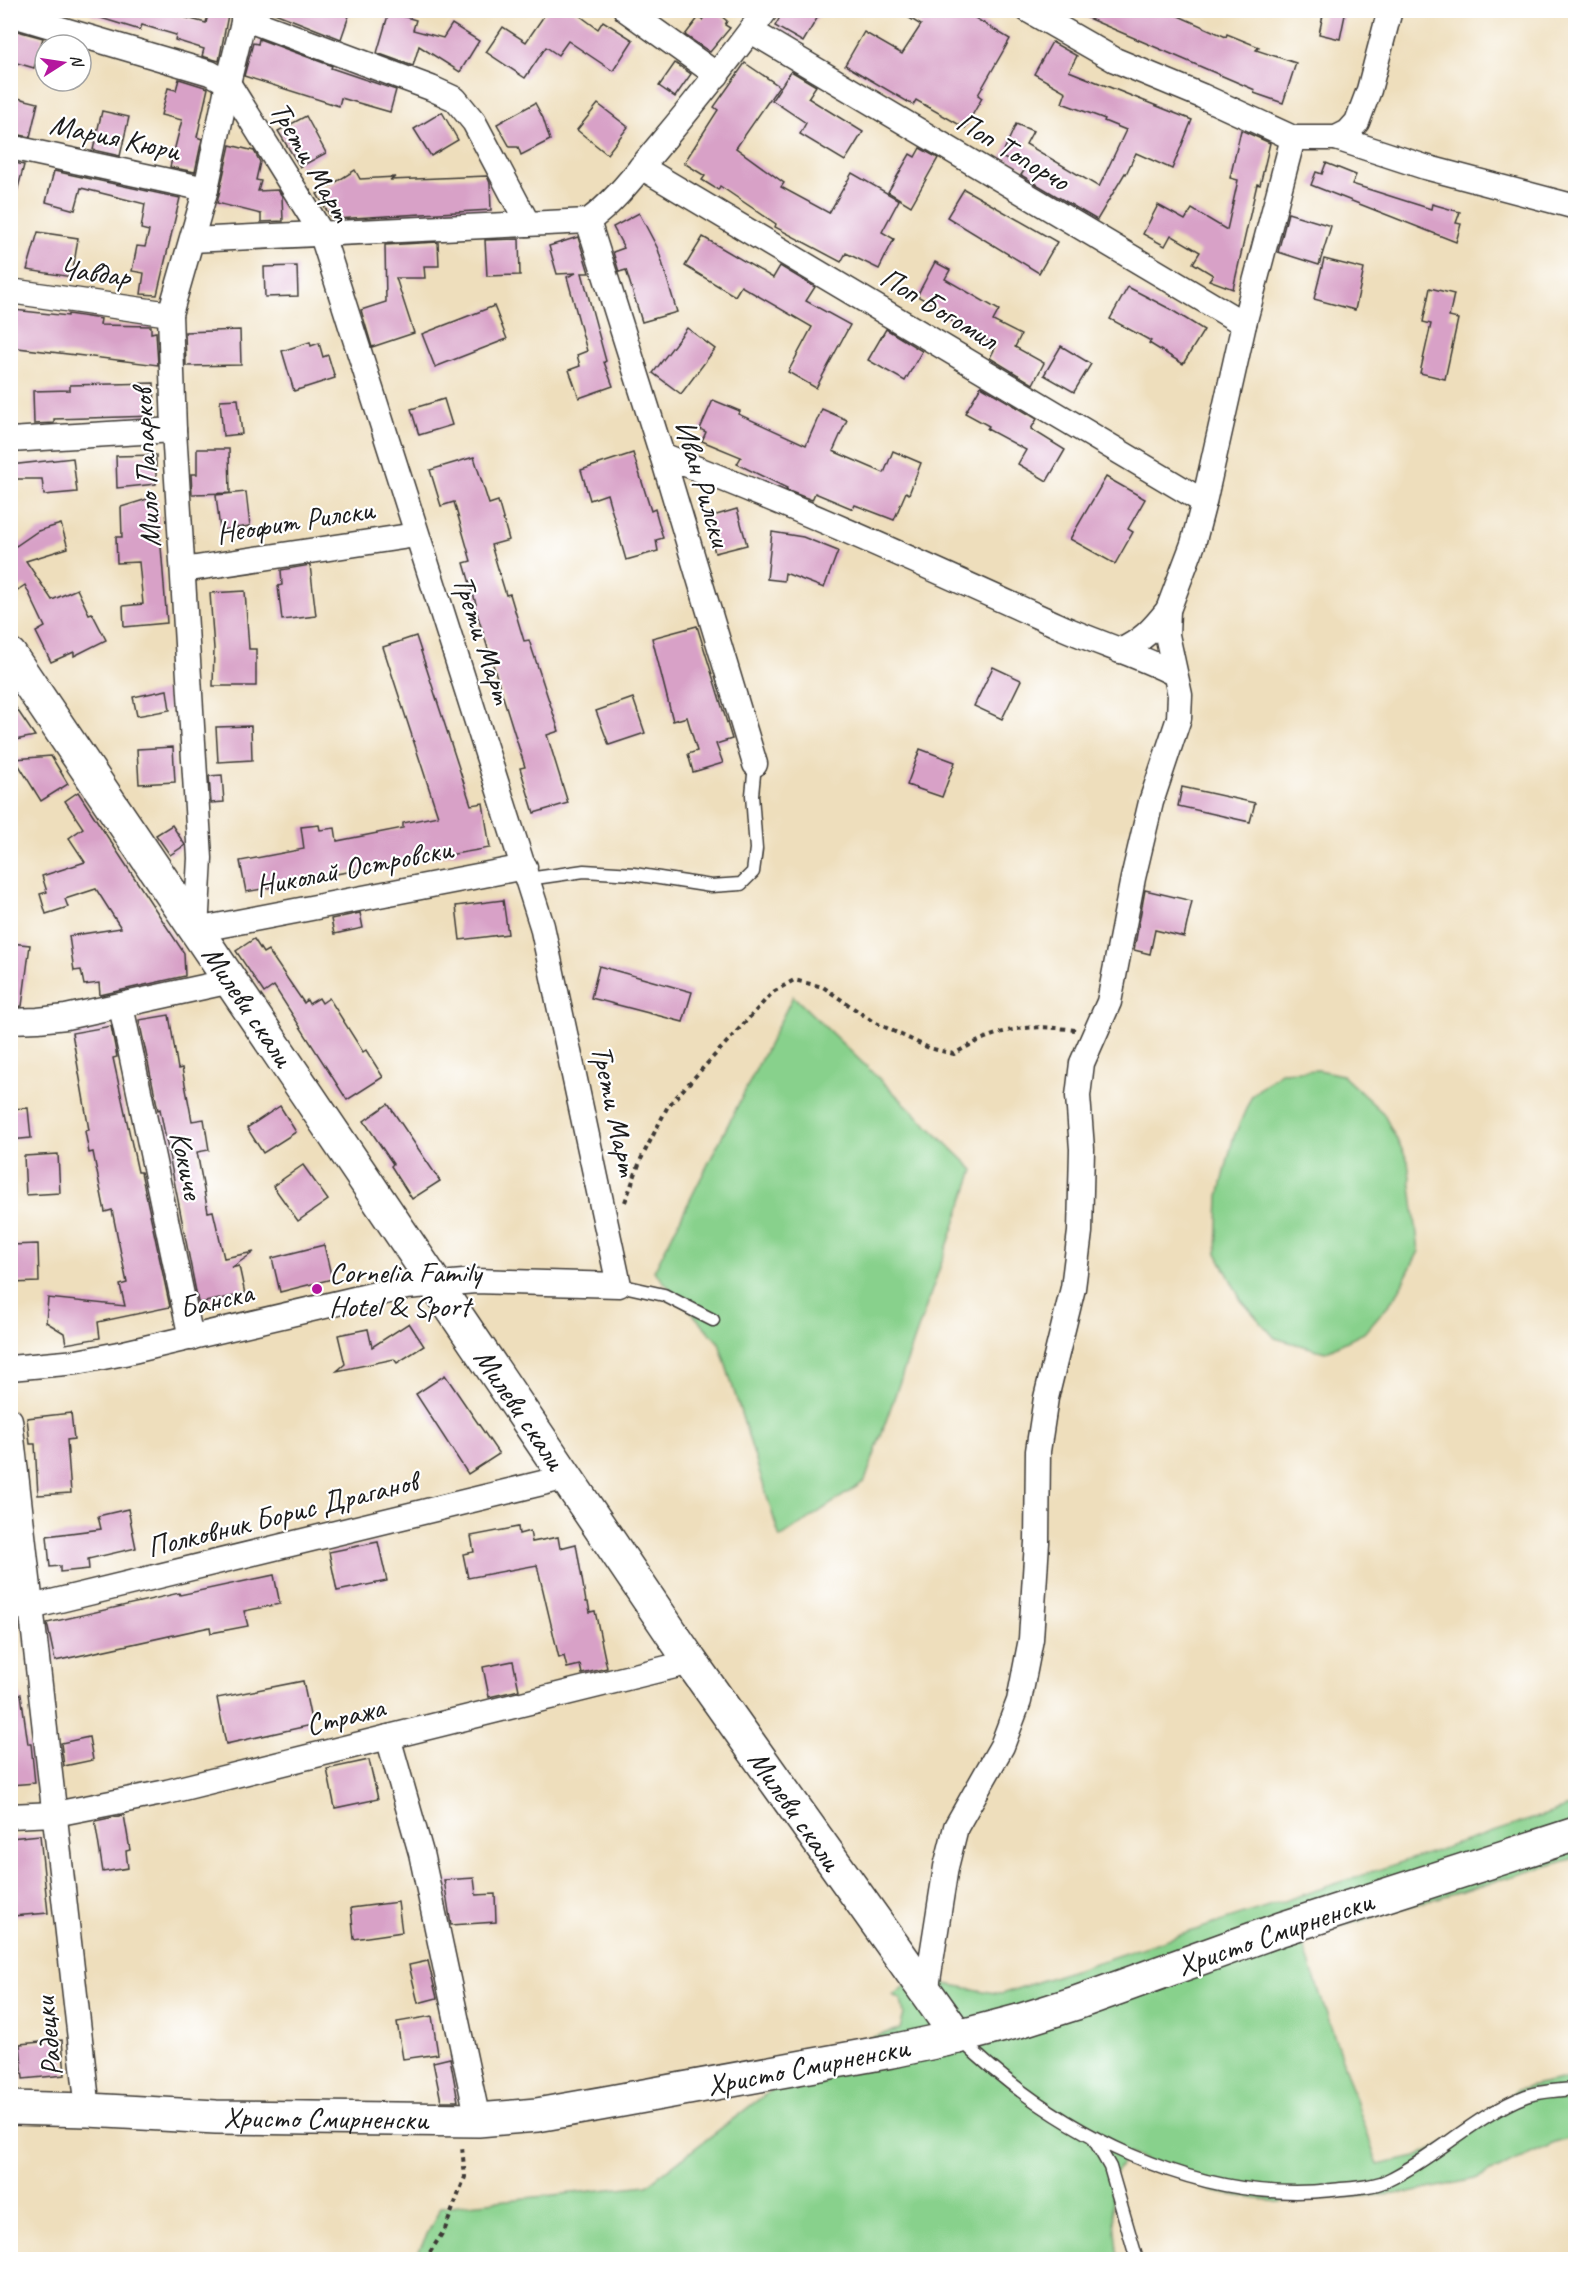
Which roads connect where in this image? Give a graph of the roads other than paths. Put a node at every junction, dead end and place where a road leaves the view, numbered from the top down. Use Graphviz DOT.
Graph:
graph roads {
  1 [pos="626,10"];
  2 [pos="766,10"];
  3 [pos="1028,10"];
  4 [pos="1383,13"];
  5 [pos="10,14"];
  6 [pos="244,14"];
  7 [pos="751,31"];
  8 [pos="717,75"];
  9 [pos="228,83"];
  10 [pos="1293,138"];
  11 [pos="1336,138"];
  12 [pos="10,147"];
  13 [pos="641,167"];
  14 [pos="206,189"];
  15 [pos="1575,207"];
  16 [pos="588,221"];
  17 [pos="528,224"];
  18 [pos="321,232"];
  19 [pos="192,240"];
  20 [pos="10,291"];
  21 [pos="170,314"];
  22 [pos="1244,324"];
  23 [pos="174,430"];
  24 [pos="10,440"];
  25 [pos="662,455"];
  26 [pos="1204,502"];
  27 [pos="416,535"];
  28 [pos="183,570"];
  29 [pos="1168,610"];
  30 [pos="1120,651"];
  31 [pos="10,655"];
  32 [pos="1175,674"];
  33 [pos="754,764"];
  34 [pos="526,873"];
  35 [pos="196,930"];
  36 [pos="231,981"];
  37 [pos="121,1006"];
  38 [pos="10,1021"];
  39 [pos="435,1284"];
  40 [pos="619,1285"];
  41 [pos="713,1320"];
  42 [pos="191,1338"];
  43 [pos="10,1368"];
  44 [pos="10,1420"];
  45 [pos="567,1478"];
  46 [pos="21,1607"];
  47 [pos="691,1662"];
  48 [pos="388,1737"];
  49 [pos="55,1814"];
  50 [pos="10,1816"];
  51 [pos="1575,1834"];
  52 [pos="926,1993"];
  53 [pos="958,2037"];
  54 [pos="1575,2089"];
  55 [pos="10,2108"];
  56 [pos="88,2110"];
  57 [pos="467,2120"];
  58 [pos="1094,2139"];
  59 [pos="1137,2259"];
  1 -- 8 [label="street"];
  2 -- 7 [label="street"];
  3 -- 10 [label="street"];
  4 -- 11 [label="street"];
  5 -- 9 [label="street, Трети Март"];
  6 -- 9 [label="street, Мило Папарков"];
  6 -- 17 [label="street"];
  7 -- 8 [label="street"];
  7 -- 22 [label="street, Поп Топорчо"];
  8 -- 13 [label="street"];
  9 -- 14 [label="street, Мило Папарков"];
  9 -- 18 [label="street, Трети Март"];
  10 -- 11 [label="street"];
  10 -- 22 [label="street"];
  11 -- 15 [label="street"];
  12 -- 14 [label="street, Мария Кюри"];
  13 -- 16 [label="street"];
  13 -- 26 [label="street, Поп Богомил"];
  14 -- 19 [label="street, Мило Папарков"];
  16 -- 17 [label="street"];
  16 -- 25 [label="street, Иван Рилски"];
  17 -- 18 [label="street"];
  18 -- 19 [label="street"];
  18 -- 27 [label="street, Трети Март"];
  19 -- 21 [label="street, Мило Папарков"];
  20 -- 21 [label="street, Чавдар"];
  21 -- 23 [label="street, Мило Папарков"];
  22 -- 26 [label="street"];
  23 -- 24 [label="street"];
  23 -- 28 [label="street, Мило Папарков"];
  25 -- 30 [label="street"];
  25 -- 33 [label="street, Иван Рилски"];
  26 -- 29 [label="street"];
  27 -- 28 [label="street, Неофит Рилски"];
  27 -- 34 [label="street, Трети Март"];
  28 -- 35 [label="street, Мило Папарков"];
  29 -- 30 [label="street"];
  29 -- 32 [label="street"];
  30 -- 32 [label="street"];
  31 -- 35 [label="street, Милеви скали"];
  32 -- 52 [label="street"];
  33 -- 34 [label="lane"];
  34 -- 35 [label="street, Николай Островски"];
  34 -- 40 [label="street, Трети Март"];
  35 -- 36 [label="street, Милеви скали"];
  36 -- 37 [label="street"];
  36 -- 39 [label="street, Милеви скали"];
  37 -- 38 [label="street"];
  37 -- 42 [label="street, Кокиче"];
  39 -- 40 [label="street"];
  39 -- 42 [label="street, Банска"];
  39 -- 45 [label="street, Милеви скали"];
  40 -- 41 [label="lane"];
  42 -- 43 [label="street, Банска"];
  44 -- 46 [label="street, Радецки"];
  45 -- 46 [label="street, Полковник Борис Драганов"];
  45 -- 47 [label="street, Милеви скали"];
  46 -- 49 [label="street, Радецки"];
  47 -- 48 [label="street, Стража"];
  47 -- 52 [label="street, Милеви скали"];
  48 -- 49 [label="street, Стража"];
  48 -- 57 [label="street"];
  49 -- 50 [label="street, Стража"];
  49 -- 56 [label="street, Радецки"];
  51 -- 53 [label="street, Христо Смирненски"];
  52 -- 53 [label="street, Милеви скали"];
  53 -- 57 [label="street, Христо Смирненски"];
  53 -- 58 [label="lane"];
  54 -- 58 [label="lane"];
  55 -- 56 [label="street, Христо Смирненски"];
  56 -- 57 [label="street, Христо Смирненски"];
  58 -- 59 [label="lane"];
}
